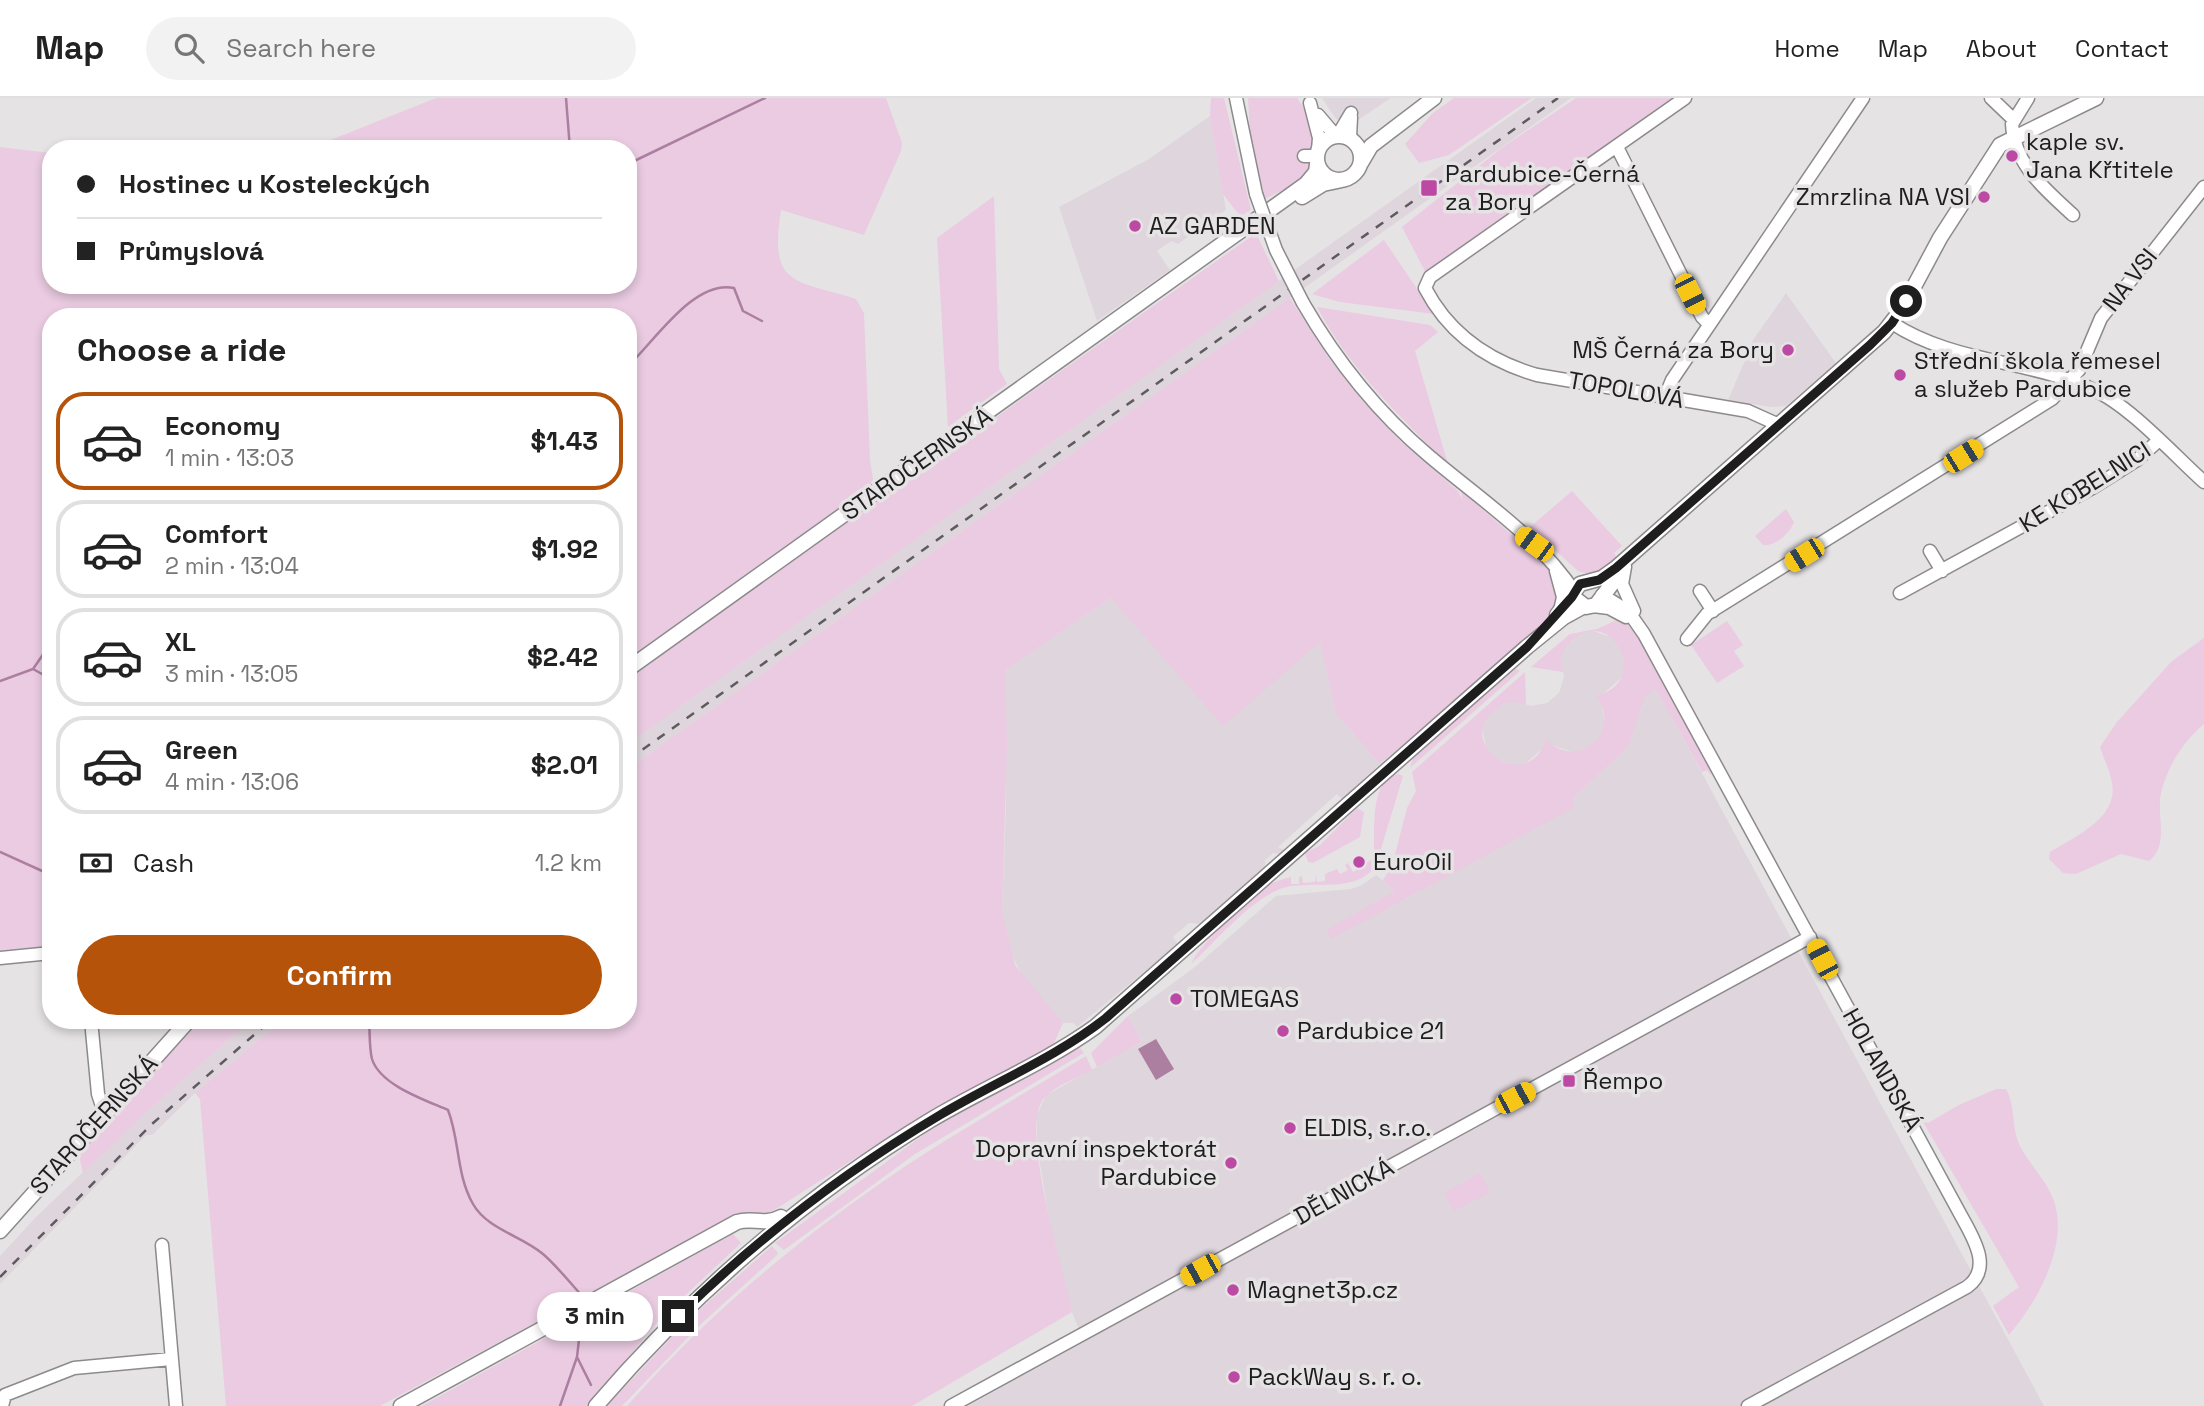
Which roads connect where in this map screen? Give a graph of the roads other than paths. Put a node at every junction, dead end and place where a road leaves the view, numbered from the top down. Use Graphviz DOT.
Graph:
graph roads {
  1 [pos="1236,98"];
  2 [pos="1432,98"];
  3 [pos="1685,98"];
  4 [pos="1863,98"];
  5 [pos="1991,98"];
  6 [pos="2028,98"];
  7 [pos="2096,98"];
  8 [pos="1308,100"];
  9 [pos="2014,120"];
  10 [pos="2014,136"];
  11 [pos="1344,137"];
  12 [pos="1617,147"];
  13 [pos="1314,157"];
  14 [pos="1360,165"];
  15 [pos="1342,180"];
  16 [pos="2204,187"];
  17 [pos="2073,215"];
  18 [pos="1206,258"];
  19 [pos="1892,323"];
  20 [pos="1709,324"];
  21 [pos="2070,381"];
  22 [pos="1665,397"];
  23 [pos="1779,425"];
  24 [pos="2158,441"];
  25 [pos="2204,482"];
  26 [pos="1663,528"];
  27 [pos="1522,535"];
  28 [pos="1930,551"];
  29 [pos="1550,562"];
  30 [pos="1625,567"];
  31 [pos="1942,571"];
  32 [pos="1587,581"];
  33 [pos="1700,591"];
  34 [pos="1575,593"];
  35 [pos="1900,593"];
  36 [pos="1595,600"];
  37 [pos="1713,611"];
  38 [pos="1559,612"];
  39 [pos="1644,634"];
  40 [pos="1687,639"];
  41 [pos="1527,647"];
  42 [pos="637,663"];
  43 [pos="1810,937"];
  44 [pos="42,954"];
  45 [pos="0,958"];
  46 [pos="93,1029"];
  47 [pos="182,1029"];
  48 [pos="1004,1080"];
  49 [pos="104,1112"];
  50 [pos="805,1204"];
  51 [pos="753,1227"];
  52 [pos="0,1231"];
  53 [pos="768,1239"];
  54 [pos="162,1245"];
  55 [pos="749,1249"];
  56 [pos="171,1359"];
  57 [pos="2,1406"];
  58 [pos="176,1406"];
  59 [pos="401,1406"];
  60 [pos="596,1406"];
  61 [pos="951,1406"];
  62 [pos="1748,1406"];
  1 -- 27 [label="street, bridge"];
  2 -- 11 [label="main road"];
  2 -- 14 [label="main road"];
  3 -- 12 [label="street"];
  4 -- 20 [label="street"];
  5 -- 9 [label="street"];
  6 -- 9 [label="street"];
  7 -- 10 [label="main road"];
  8 -- 11 [label="street"];
  8 -- 13 [label="street"];
  9 -- 10 [label="street"];
  10 -- 17 [label="street"];
  10 -- 19 [label="main road"];
  11 -- 13 [label="main road"];
  11 -- 14 [label="main road"];
  12 -- 20 [label="street"];
  12 -- 22 [label="street, TOPOLOVÁ"];
  13 -- 15 [label="main road"];
  13 -- 18 [label="main road, STAROČERNSKÁ"];
  14 -- 15 [label="main road"];
  15 -- 18 [label="main road, STAROČERNSKÁ"];
  16 -- 21 [label="street, NA VSI"];
  18 -- 42 [label="main road, STAROČERNSKÁ"];
  19 -- 21 [label="street, KE KOBELNICI"];
  19 -- 23 [label="main road"];
  20 -- 22 [label="street"];
  21 -- 24 [label="street, KE KOBELNICI"];
  21 -- 37 [label="street, NA VSI"];
  22 -- 23 [label="street, TOPOLOVÁ"];
  23 -- 26 [label="main road"];
  24 -- 25 [label="street"];
  24 -- 31 [label="street, KE KOBELNICI"];
  26 -- 30 [label="main road"];
  26 -- 32 [label="main road"];
  27 -- 29 [label="street"];
  27 -- 32 [label="street"];
  28 -- 31 [label="street"];
  29 -- 34 [label="street"];
  29 -- 38 [label="street"];
  30 -- 36 [label="main road"];
  30 -- 39 [label="street, HOLANDSKÁ"];
  31 -- 35 [label="street, KE KOBELNICI"];
  32 -- 34 [label="main road"];
  32 -- 36 [label="main road"];
  33 -- 37 [label="street"];
  34 -- 36 [label="main road"];
  34 -- 38 [label="main road"];
  36 -- 39 [label="street, HOLANDSKÁ"];
  36 -- 41 [label="main road"];
  37 -- 40 [label="street, NA VSI"];
  38 -- 41 [label="main road"];
  39 -- 43 [label="street, HOLANDSKÁ"];
  41 -- 48 [label="main road"];
  43 -- 61 [label="street, DĚLNICKÁ"];
  43 -- 62 [label="street, HOLANDSKÁ"];
  44 -- 45 [label="street"];
  46 -- 49 [label="street"];
  47 -- 49 [label="main road, STAROČERNSKÁ"];
  48 -- 50 [label="main road"];
  48 -- 53 [label="main road"];
  49 -- 52 [label="main road, STAROČERNSKÁ"];
  50 -- 51 [label="main road"];
  50 -- 53 [label="main road"];
  51 -- 53 [label="main road"];
  51 -- 55 [label="main road"];
  51 -- 59 [label="main road"];
  53 -- 55 [label="main road"];
  53 -- 60 [label="main road"];
  54 -- 56 [label="street"];
  55 -- 60 [label="main road"];
  56 -- 57 [label="street"];
  56 -- 58 [label="street"];
}
